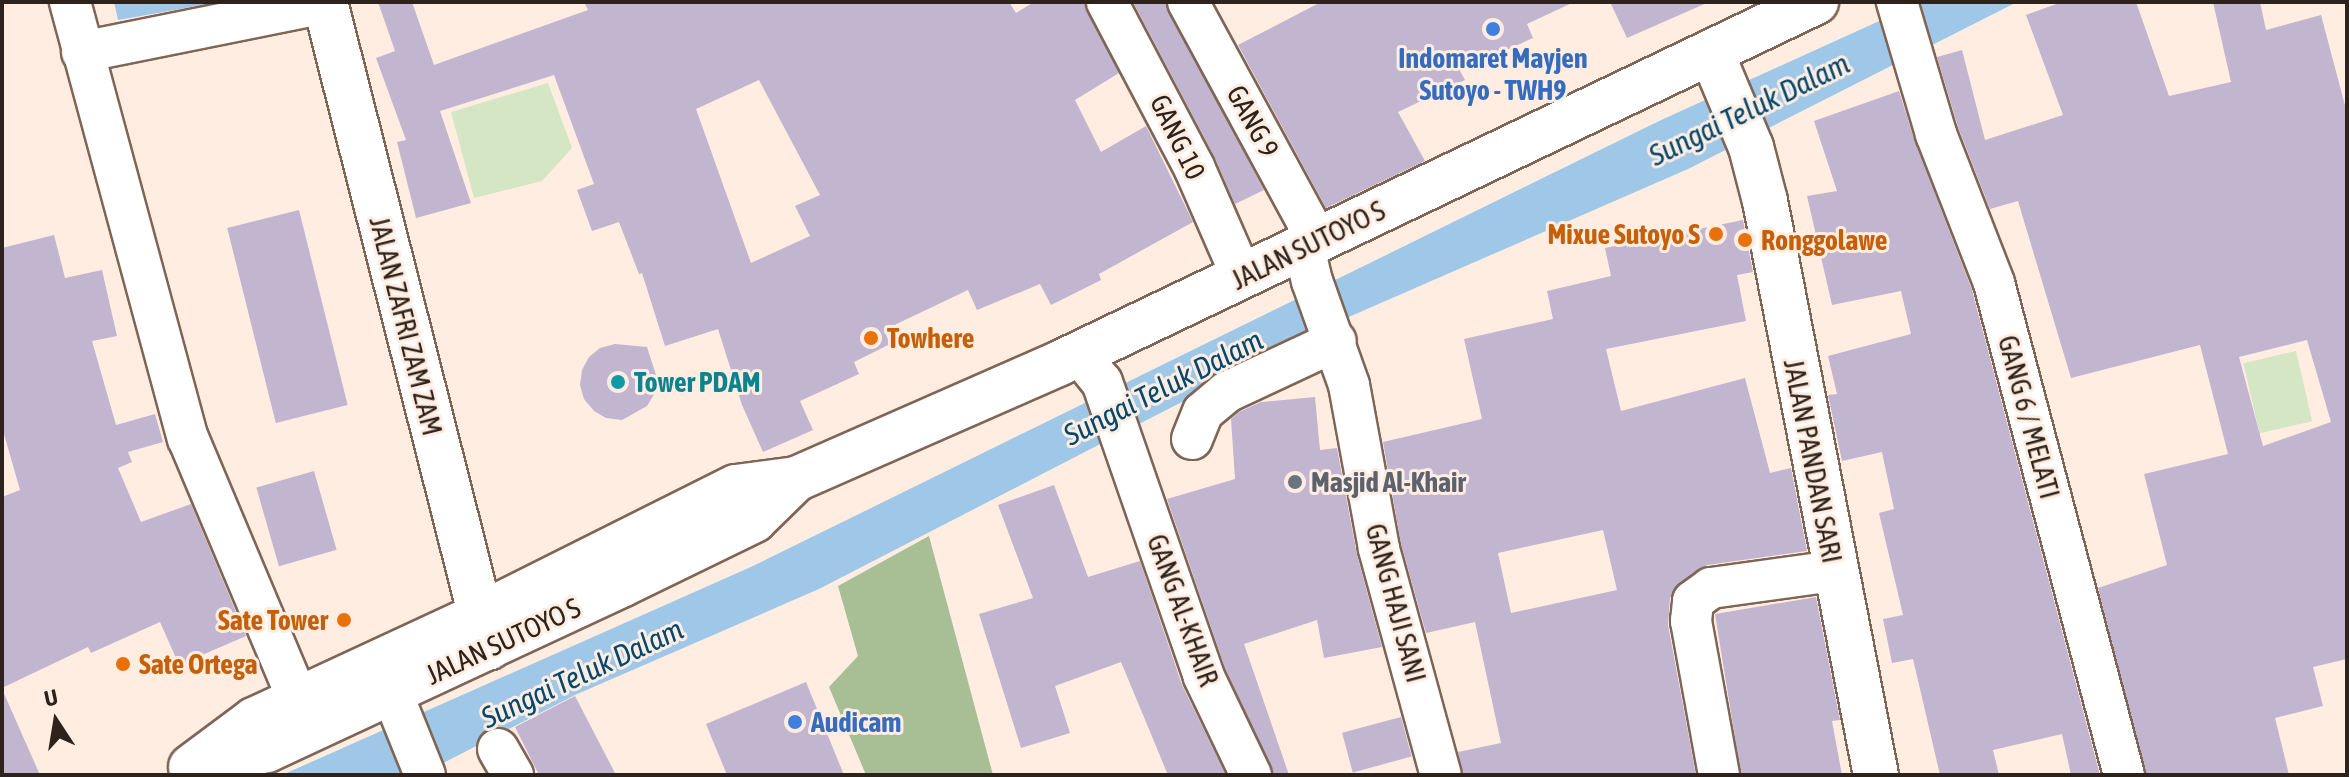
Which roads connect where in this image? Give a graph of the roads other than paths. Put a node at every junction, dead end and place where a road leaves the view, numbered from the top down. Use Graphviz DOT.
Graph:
graph roads {
  1 [pos="70,2"];
  2 [pos="326,2"];
  3 [pos="1107,2"];
  4 [pos="1188,2"];
  5 [pos="1816,2"];
  6 [pos="1897,2"];
  7 [pos="82,52"];
  8 [pos="1719,67"];
  9 [pos="1311,256"];
  10 [pos="1242,277"];
  11 [pos="1335,339"];
  12 [pos="1091,368"];
  13 [pos="1192,439"];
  14 [pos="1834,571"];
  15 [pos="484,632"];
  16 [pos="298,700"];
  17 [pos="396,705"];
  18 [pos="183,771"];
  19 [pos="425,775"];
  20 [pos="1251,775"];
  21 [pos="1441,775"];
  22 [pos="1719,775"];
  23 [pos="1876,775"];
  24 [pos="2124,775"];
  1 -- 7 [label="street"];
  2 -- 7 [label="street"];
  2 -- 15 [label="main road, JALAN ZAFRI ZAM ZAM"];
  3 -- 10 [label="street, GANG 10"];
  4 -- 9 [label="street, GANG 9"];
  5 -- 8 [label="main road, JALAN SUTOYO S"];
  6 -- 24 [label="street, GANG 6 / MELATI"];
  7 -- 16 [label="street"];
  8 -- 9 [label="main road, JALAN SUTOYO S"];
  8 -- 14 [label="main road, JALAN PANDAN SARI"];
  9 -- 10 [label="main road, JALAN SUTOYO S"];
  9 -- 11 [label="street, GANG 9"];
  10 -- 12 [label="main road, JALAN SUTOYO S"];
  11 -- 13 [label="street"];
  11 -- 21 [label="street, GANG HAJI SANI"];
  12 -- 15 [label="main road, JALAN SUTOYO S"];
  12 -- 20 [label="street, GANG AL-KHAIR"];
  14 -- 22 [label="street"];
  14 -- 23 [label="main road, JALAN PANDAN SARI"];
  15 -- 16 [label="main road, JALAN SUTOYO S"];
  15 -- 17 [label="main road, JALAN SUTOYO S"];
  16 -- 18 [label="main road, JALAN SUTOYO S"];
  17 -- 18 [label="main road, JALAN SUTOYO S"];
  17 -- 19 [label="street"];
}
